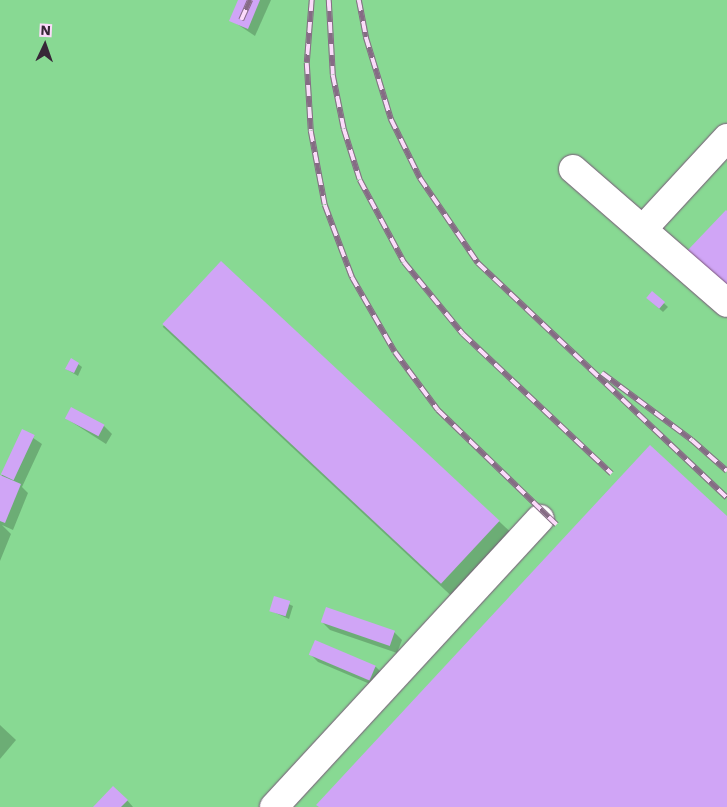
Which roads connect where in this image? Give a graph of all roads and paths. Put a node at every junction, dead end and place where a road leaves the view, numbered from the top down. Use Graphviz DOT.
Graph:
graph roads {
  1 [pos="727,138"];
  2 [pos="573,169"];
  3 [pos="643,229"];
  4 [pos="727,303"];
  5 [pos="540,519"];
  6 [pos="274,807"];
  1 -- 3 [label="lane"];
  2 -- 3 [label="lane"];
  3 -- 4 [label="lane"];
  5 -- 6 [label="lane"];
}
